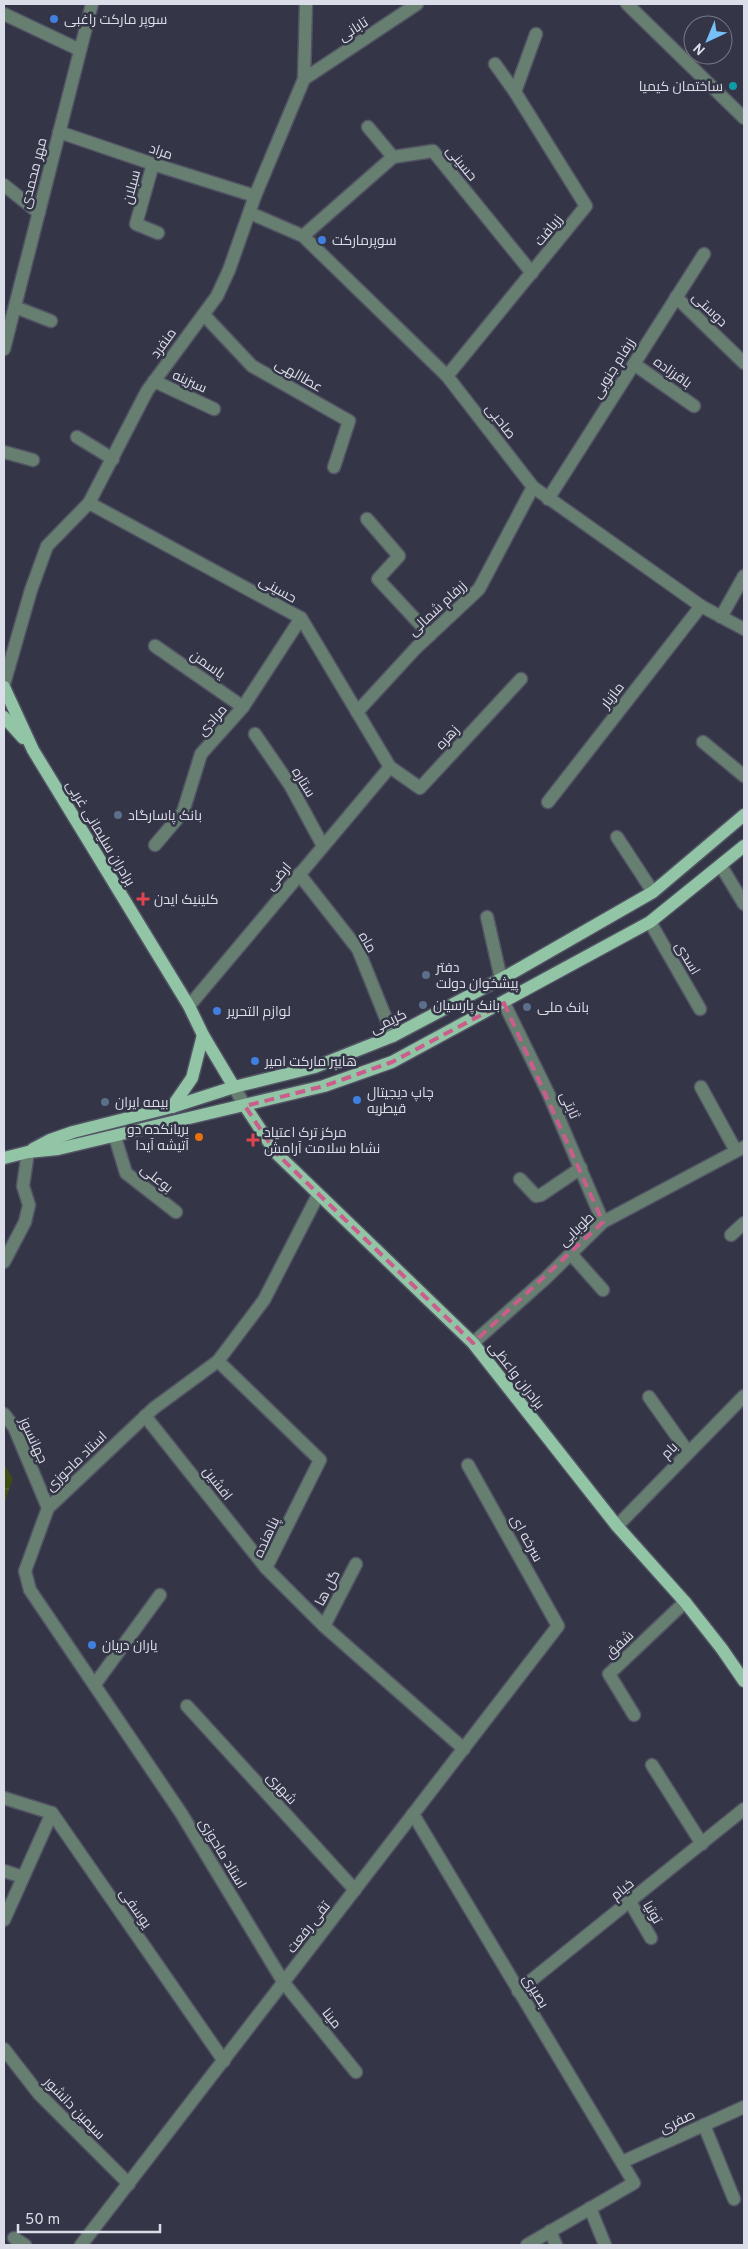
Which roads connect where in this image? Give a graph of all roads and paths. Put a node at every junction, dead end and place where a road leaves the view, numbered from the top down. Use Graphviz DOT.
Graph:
graph roads {
  1 [pos="92,4"];
  2 [pos="306,4"];
  3 [pos="417,4"];
  4 [pos="627,4"];
  5 [pos="4,14"];
  6 [pos="536,34"];
  7 [pos="80,50"];
  8 [pos="495,64"];
  9 [pos="304,80"];
  10 [pos="515,92"];
  11 [pos="744,118"];
  12 [pos="368,127"];
  13 [pos="59,132"];
  14 [pos="393,157"];
  15 [pos="152,164"];
  16 [pos="4,185"];
  17 [pos="255,196"];
  18 [pos="39,213"];
  19 [pos="250,213"];
  20 [pos="158,233"];
  21 [pos="304,236"];
  22 [pos="704,254"];
  23 [pos="532,273"];
  24 [pos="676,297"];
  25 [pos="15,307"];
  26 [pos="204,315"];
  27 [pos="51,321"];
  28 [pos="4,349"];
  29 [pos="744,363"];
  30 [pos="634,364"];
  31 [pos="447,376"];
  32 [pos="154,381"];
  33 [pos="694,406"];
  34 [pos="214,409"];
  35 [pos="77,437"];
  36 [pos="4,452"];
  37 [pos="112,459"];
  38 [pos="33,460"];
  39 [pos="334,467"];
  40 [pos="533,487"];
  41 [pos="548,499"];
  42 [pos="89,503"];
  43 [pos="367,519"];
  44 [pos="744,576"];
  45 [pos="700,606"];
  46 [pos="721,617"];
  47 [pos="301,618"];
  48 [pos="744,629"];
  49 [pos="430,635"];
  50 [pos="155,646"];
  51 [pos="521,679"];
  52 [pos="4,686"];
  53 [pos="243,708"];
  54 [pos="357,712"];
  55 [pos="4,717"];
  56 [pos="255,734"];
  57 [pos="703,742"];
  58 [pos="33,750"];
  59 [pos="390,767"];
  60 [pos="744,776"];
  61 [pos="548,802"];
  62 [pos="744,815"];
  63 [pos="617,837"];
  64 [pos="155,845"];
  65 [pos="324,846"];
  66 [pos="744,846"];
  67 [pos="721,866"];
  68 [pos="299,874"];
  69 [pos="653,892"];
  70 [pos="744,904"];
  71 [pos="487,918"];
  72 [pos="650,922"];
  73 [pos="501,978"];
  74 [pos="504,1003"];
  75 [pos="189,1006"];
  76 [pos="700,1009"];
  77 [pos="203,1035"];
  78 [pos="393,1036"];
  79 [pos="234,1087"];
  80 [pos="701,1088"];
  81 [pos="245,1106"];
  82 [pos="172,1107"];
  83 [pos="115,1136"];
  84 [pos="740,1149"];
  85 [pos="28,1152"];
  86 [pos="4,1158"];
  87 [pos="582,1168"];
  88 [pos="520,1179"];
  89 [pos="318,1195"];
  90 [pos="176,1212"];
  91 [pos="603,1222"];
  92 [pos="744,1223"];
  93 [pos="731,1235"];
  94 [pos="571,1254"];
  95 [pos="4,1262"];
  96 [pos="603,1290"];
  97 [pos="473,1343"];
  98 [pos="218,1361"];
  99 [pos="744,1396"];
  100 [pos="649,1397"];
  101 [pos="4,1414"];
  102 [pos="146,1416"];
  103 [pos="688,1452"];
  104 [pos="468,1465"];
  105 [pos="48,1508"];
  106 [pos="617,1526"];
  107 [pos="356,1564"];
  108 [pos="266,1568"];
  109 [pos="160,1595"];
  110 [pos="686,1602"];
  111 [pos="324,1626"];
  112 [pos="558,1626"];
  113 [pos="744,1682"];
  114 [pos="95,1684"];
  115 [pos="188,1706"];
  116 [pos="634,1716"];
  117 [pos="464,1749"];
  118 [pos="652,1765"];
  119 [pos="4,1798"];
  120 [pos="744,1809"];
  121 [pos="52,1813"];
  122 [pos="413,1814"];
  123 [pos="702,1844"];
  124 [pos="4,1871"];
  125 [pos="23,1877"];
  126 [pos="355,1890"];
  127 [pos="630,1902"];
  128 [pos="4,1920"];
  129 [pos="651,1938"];
  130 [pos="284,1983"];
  131 [pos="518,1991"];
  132 [pos="4,2049"];
  133 [pos="224,2061"];
  134 [pos="356,2072"];
  135 [pos="744,2107"];
  136 [pos="704,2125"];
  137 [pos="622,2162"];
  138 [pos="129,2184"];
  139 [pos="734,2199"];
  140 [pos="590,2208"];
  141 [pos="550,2231"];
  142 [pos="81,2245"];
  143 [pos="527,2245"];
  144 [pos="556,2245"];
  145 [pos="605,2245"];
  1 -- 7 [label="street, مهر محمدی"];
  2 -- 9 [label="street, منفرد"];
  3 -- 9 [label="street, تابانی"];
  4 -- 11 [label="street"];
  5 -- 7 [label="street"];
  6 -- 10 [label="street"];
  7 -- 13 [label="street, مهر محمدی"];
  8 -- 10 [label="street, زربافت"];
  9 -- 17 [label="street, منفرد"];
  10 -- 23 [label="street, زربافت"];
  12 -- 14 [label="street"];
  13 -- 15 [label="street, مراد"];
  13 -- 18 [label="street, مهر محمدی"];
  14 -- 21 [label="street"];
  14 -- 23 [label="street, حسینی"];
  15 -- 17 [label="street, مراد"];
  15 -- 20 [label="street, سبلان"];
  16 -- 18 [label="street"];
  17 -- 19 [label="street, منفرد"];
  18 -- 25 [label="street, مهر محمدی"];
  19 -- 21 [label="street, صاحبی"];
  19 -- 26 [label="street, منفرد"];
  21 -- 31 [label="street, صاحبی"];
  22 -- 24 [label="street, زرفام جنوبی"];
  23 -- 31 [label="street, زربافت"];
  24 -- 29 [label="street, دوستی"];
  24 -- 30 [label="street, زرفام جنوبی"];
  25 -- 27 [label="street"];
  25 -- 28 [label="street, مهر محمدی"];
  26 -- 32 [label="street, منفرد"];
  26 -- 39 [label="street, عطاالهی"];
  30 -- 33 [label="street, باقرزاده"];
  30 -- 41 [label="street, زرفام جنوبی"];
  31 -- 40 [label="street, صاحبی"];
  32 -- 34 [label="street, سبزینه"];
  32 -- 37 [label="street, منفرد"];
  35 -- 37 [label="street"];
  36 -- 38 [label="street"];
  37 -- 42 [label="street, منفرد"];
  40 -- 41 [label="street, صاحبی"];
  40 -- 49 [label="street, زرفام شمالی"];
  41 -- 45 [label="street, صاحبی"];
  42 -- 47 [label="street, حسینی"];
  42 -- 52 [label="street, منفرد"];
  43 -- 49 [label="street"];
  44 -- 46 [label="street"];
  45 -- 46 [label="street, صاحبی"];
  45 -- 61 [label="street, مازیار"];
  46 -- 48 [label="street, صاحبی"];
  47 -- 53 [label="street, مرادی"];
  47 -- 54 [label="street, حسینی"];
  49 -- 54 [label="street, زرفام شمالی"];
  50 -- 53 [label="street, یاسمن"];
  51 -- 59 [label="street, زهره"];
  52 -- 58 [label="main road, برادران سلیمانی غربی"];
  53 -- 64 [label="street, مرادی"];
  54 -- 59 [label="street, حسینی"];
  55 -- 58 [label="main road, برادران سلیمانی غربی"];
  56 -- 65 [label="street, ستاره"];
  57 -- 60 [label="street"];
  58 -- 75 [label="main road, برادران سلیمانی غربی"];
  59 -- 65 [label="street, ارضی"];
  62 -- 69 [label="main road, کریمی"];
  63 -- 69 [label="street"];
  65 -- 68 [label="street, ارضی"];
  66 -- 67 [label="main road, کریمی"];
  67 -- 70 [label="street"];
  67 -- 72 [label="main road, کریمی"];
  68 -- 75 [label="street, ارضی"];
  68 -- 78 [label="street, ماه"];
  69 -- 73 [label="main road, کریمی"];
  71 -- 73 [label="street"];
  72 -- 74 [label="main road, کریمی"];
  72 -- 76 [label="street, اسدی"];
  73 -- 78 [label="main road, کریمی"];
  74 -- 81 [label="main road, کریمی"];
  74 -- 87 [label="street, ثابتی"];
  75 -- 77 [label="main road, برادران سلیمانی غربی"];
  77 -- 79 [label="main road, برادران سلیمانی غربی"];
  77 -- 82 [label="main road"];
  78 -- 79 [label="main road, کریمی"];
  79 -- 81 [label="street"];
  79 -- 82 [label="main road, کریمی"];
  80 -- 84 [label="street"];
  81 -- 83 [label="main road, کریمی"];
  81 -- 89 [label="main road, برادران واعظی"];
  82 -- 85 [label="main road, کریمی"];
  83 -- 85 [label="main road, کریمی"];
  83 -- 90 [label="street, بوعلی"];
  84 -- 91 [label="street, طوبایی"];
  85 -- 86 [label="main road, کریمی"];
  85 -- 95 [label="street"];
  87 -- 88 [label="street"];
  87 -- 91 [label="street, ثابتی"];
  89 -- 97 [label="main road, برادران واعظی"];
  89 -- 98 [label="street, استاد ماحوزی"];
  91 -- 94 [label="street, طوبایی"];
  92 -- 93 [label="street"];
  94 -- 96 [label="street"];
  94 -- 97 [label="street, طوبایی"];
  97 -- 106 [label="main road, برادران واعظی"];
  98 -- 102 [label="street, استاد ماحوزی"];
  98 -- 108 [label="street, پناهنده"];
  99 -- 103 [label="street, بام"];
  100 -- 103 [label="street"];
  101 -- 105 [label="street, جهانسوز"];
  102 -- 105 [label="street, استاد ماحوزی"];
  102 -- 108 [label="street, افشین"];
  103 -- 106 [label="street, بام"];
  104 -- 112 [label="street, سرخه ای"];
  105 -- 114 [label="street, استاد ماحوزی"];
  106 -- 110 [label="main road, برادران واعظی"];
  107 -- 111 [label="street, گل ها"];
  108 -- 111 [label="street, پناهنده"];
  109 -- 114 [label="street"];
  110 -- 113 [label="main road, برادران واعظی"];
  110 -- 116 [label="street, شفق"];
  111 -- 117 [label="street, پناهنده"];
  112 -- 117 [label="street, تقی رفعت"];
  114 -- 130 [label="street, استاد ماحوزی"];
  115 -- 126 [label="street, شهری"];
  117 -- 122 [label="street, تقی رفعت"];
  118 -- 123 [label="street"];
  119 -- 121 [label="street"];
  120 -- 123 [label="street, خیام"];
  121 -- 125 [label="street"];
  121 -- 133 [label="street, یوسفی"];
  122 -- 126 [label="street, تقی رفعت"];
  122 -- 131 [label="street, بصیری"];
  123 -- 127 [label="street, خیام"];
  124 -- 125 [label="street"];
  125 -- 128 [label="street"];
  126 -- 130 [label="street, تقی رفعت"];
  127 -- 129 [label="street, توتیا"];
  127 -- 131 [label="street, خیام"];
  130 -- 133 [label="street, تقی رفعت"];
  130 -- 134 [label="street, مینا"];
  131 -- 137 [label="street, بصیری"];
  132 -- 138 [label="street, سیمین دانشور"];
  133 -- 138 [label="street, تقی رفعت"];
  135 -- 136 [label="street, صفری"];
  136 -- 137 [label="street, صفری"];
  136 -- 139 [label="street"];
  137 -- 140 [label="street, بصیری"];
  138 -- 142 [label="street, تقی رفعت"];
  140 -- 141 [label="street"];
  140 -- 145 [label="street"];
  141 -- 143 [label="street"];
  141 -- 144 [label="street"];
}
